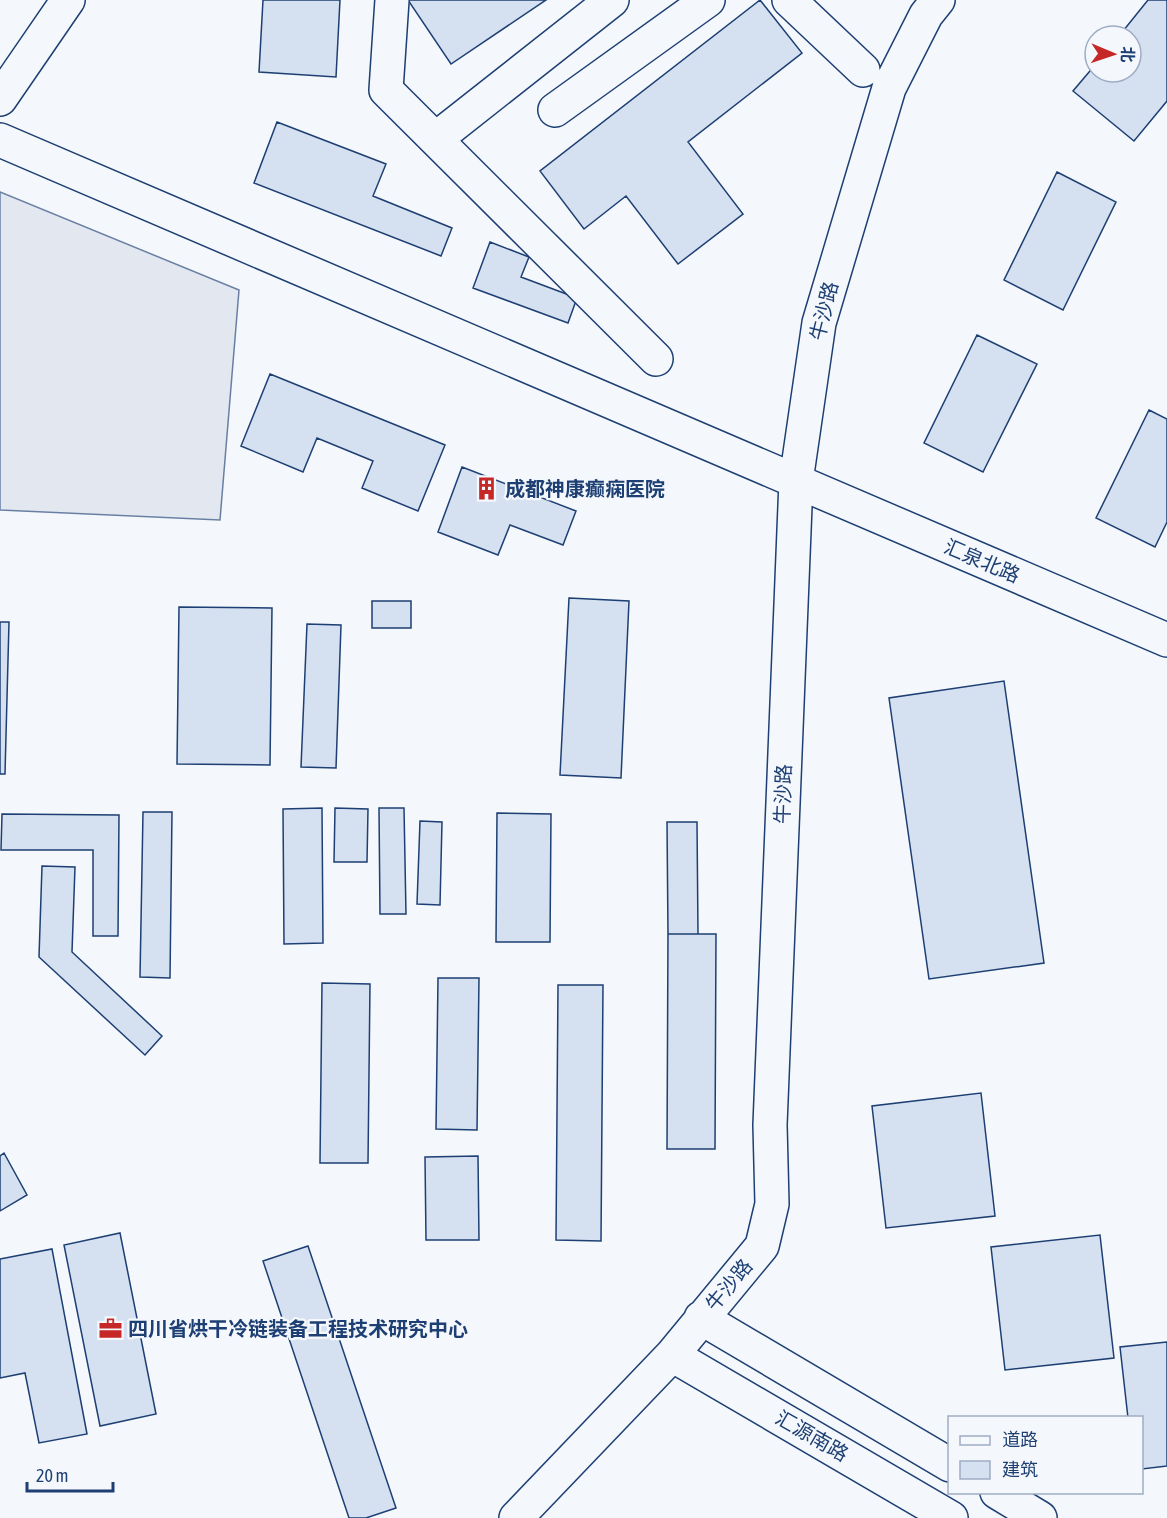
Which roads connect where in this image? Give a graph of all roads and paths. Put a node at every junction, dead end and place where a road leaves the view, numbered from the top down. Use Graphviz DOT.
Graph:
graph roads {
  1 [pos="68,0"];
  2 [pos="392,0"];
  3 [pos="612,0"];
  4 [pos="708,0"];
  5 [pos="789,0"];
  6 [pos="938,0"];
  7 [pos="863,70"];
  8 [pos="0,99"];
  9 [pos="555,110"];
  10 [pos="436,138"];
  11 [pos="0,140"];
  12 [pos="656,359"];
  13 [pos="796,481"];
  14 [pos="1167,640"];
  15 [pos="701,1318"];
  16 [pos="672,1355"];
  17 [pos="948,1464"];
  18 [pos="1000,1494"];
  19 [pos="516,1518"];
  20 [pos="951,1518"];
  21 [pos="1040,1518"];
  1 -- 8 [label="street"];
  2 -- 10 [label="street"];
  3 -- 10 [label="street"];
  4 -- 9 [label="street"];
  5 -- 7 [label="street"];
  6 -- 13 [label="street, 牛沙路"];
  10 -- 12 [label="street"];
  11 -- 13 [label="street, 汇泉北路"];
  13 -- 14 [label="street, 汇泉北路"];
  13 -- 15 [label="street, 牛沙路"];
  15 -- 16 [label="street, 牛沙路"];
  15 -- 17 [label="street"];
  16 -- 19 [label="street, 牛沙路"];
  16 -- 20 [label="street, 汇源南路"];
  18 -- 21 [label="street"];
}
